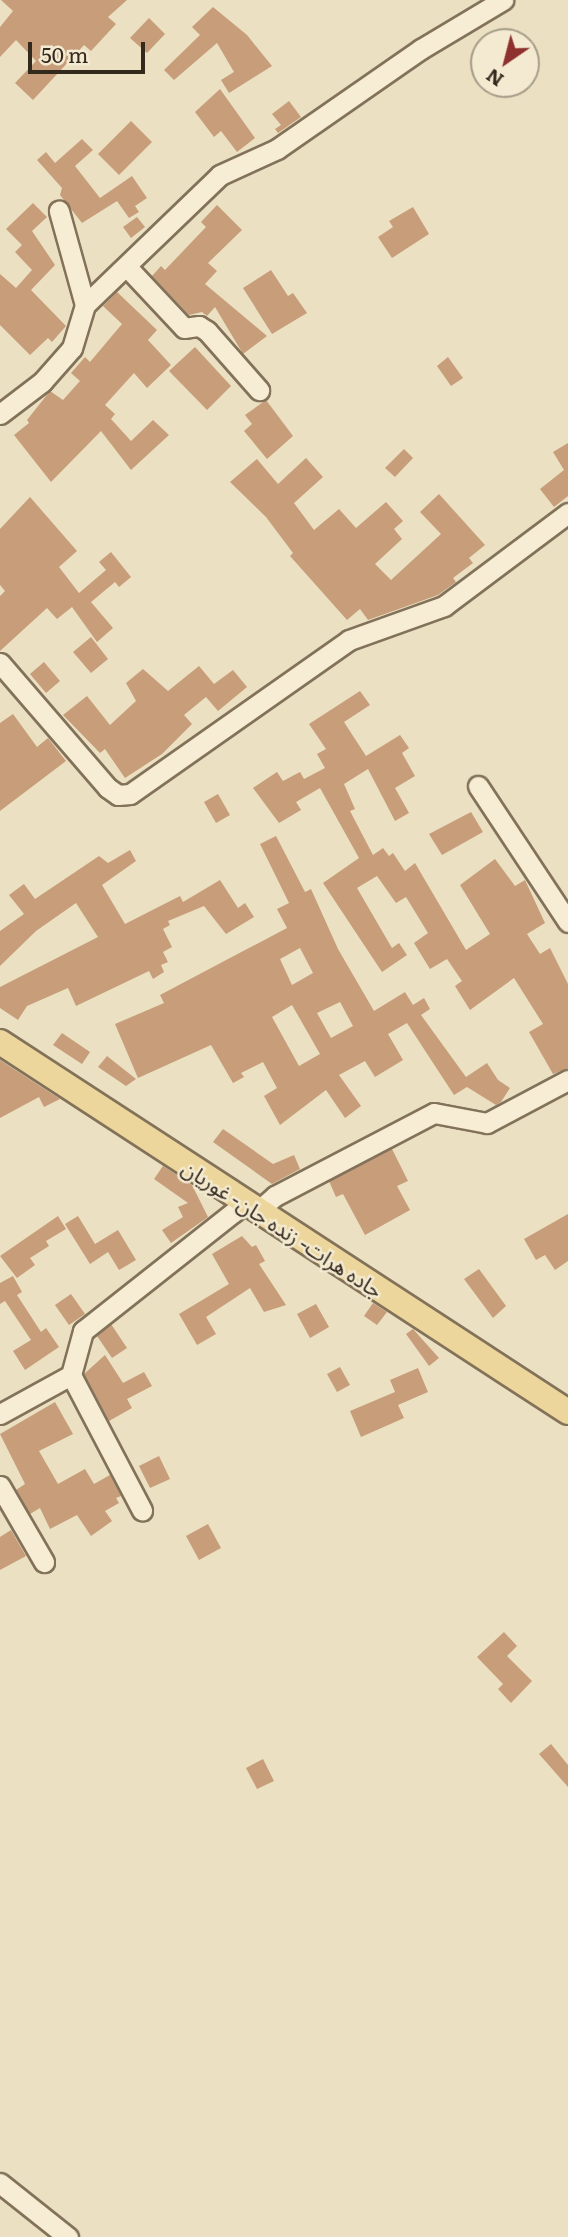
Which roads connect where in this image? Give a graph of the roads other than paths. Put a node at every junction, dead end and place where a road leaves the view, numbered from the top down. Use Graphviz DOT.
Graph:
graph roads {
  1 [pos="503,0"];
  2 [pos="59,211"];
  3 [pos="127,267"];
  4 [pos="85,305"];
  5 [pos="258,390"];
  6 [pos="0,414"];
  7 [pos="568,513"];
  8 [pos="0,663"];
  9 [pos="478,786"];
  10 [pos="568,922"];
  11 [pos="0,1042"];
  12 [pos="568,1080"];
  13 [pos="251,1208"];
  14 [pos="71,1375"];
  15 [pos="568,1412"];
  16 [pos="0,1414"];
  17 [pos="0,1486"];
  18 [pos="142,1510"];
  19 [pos="44,1562"];
  20 [pos="0,2183"];
  21 [pos="68,2237"];
  1 -- 3 [label="street"];
  2 -- 4 [label="street"];
  3 -- 4 [label="street"];
  3 -- 5 [label="street"];
  4 -- 6 [label="street"];
  7 -- 8 [label="street"];
  9 -- 10 [label="street"];
  11 -- 13 [label="main road, جاده هرات- زنده جان- غوریان"];
  12 -- 13 [label="street"];
  13 -- 14 [label="street"];
  13 -- 15 [label="main road, جاده هرات- زنده جان- غوریان"];
  14 -- 16 [label="street"];
  14 -- 18 [label="street"];
  17 -- 19 [label="street"];
  20 -- 21 [label="street"];
}
